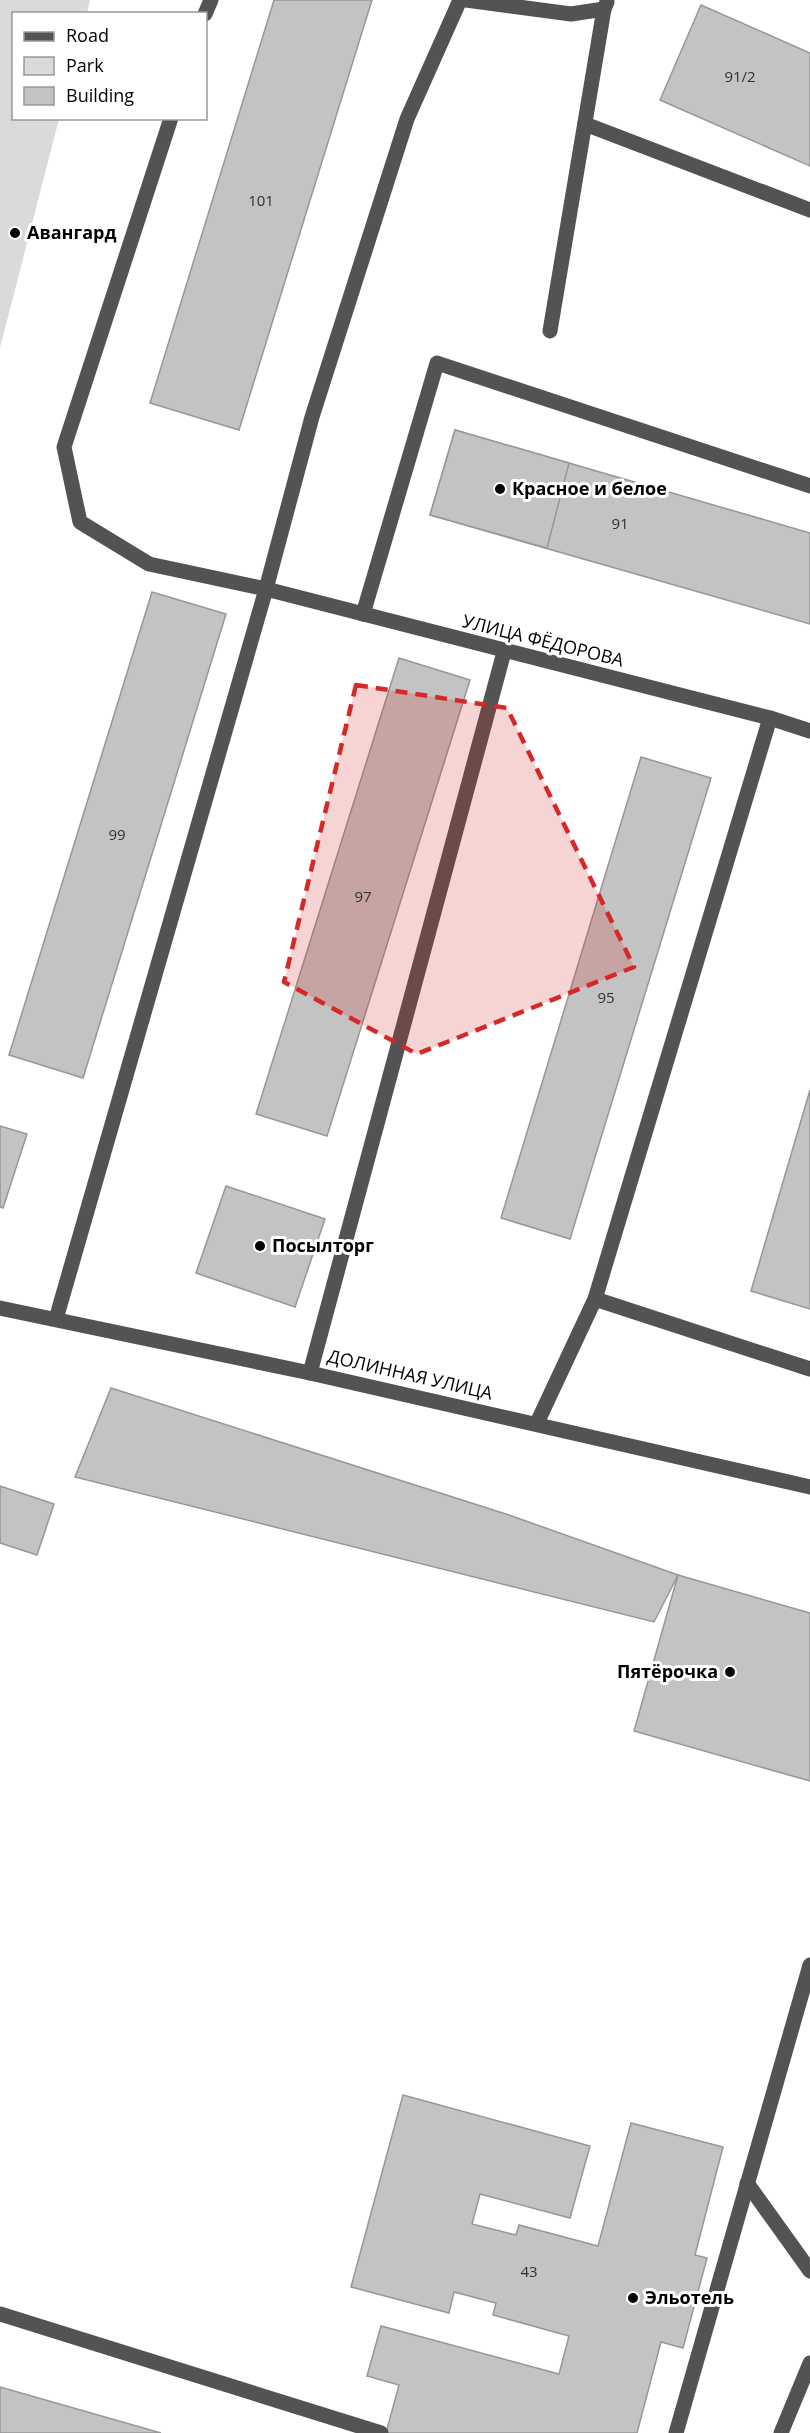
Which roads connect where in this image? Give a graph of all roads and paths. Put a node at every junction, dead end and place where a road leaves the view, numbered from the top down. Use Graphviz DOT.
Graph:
graph roads {
  1 [pos="460,0"];
  2 [pos="466,0"];
  3 [pos="606,5"];
  4 [pos="170,120"];
  5 [pos="585,124"];
  6 [pos="810,210"];
  7 [pos="550,331"];
  8 [pos="810,486"];
  9 [pos="266,589"];
  10 [pos="363,614"];
  11 [pos="504,652"];
  12 [pos="770,718"];
  13 [pos="810,731"];
  14 [pos="595,1299"];
  15 [pos="0,1308"];
  16 [pos="56,1319"];
  17 [pos="810,1369"];
  18 [pos="310,1373"];
  19 [pos="537,1423"];
  20 [pos="810,1487"];
  21 [pos="810,1965"];
  22 [pos="747,2183"];
  23 [pos="810,2271"];
  24 [pos="0,2314"];
  25 [pos="810,2362"];
  26 [pos="381,2433"];
  27 [pos="676,2433"];
  28 [pos="781,2433"];
  1 -- 9 [label="street"];
  2 -- 3 [label="street"];
  3 -- 5 [label="street"];
  4 -- 9 [label="street, УЛИЦА ФЁДОРОВА"];
  5 -- 6 [label="street"];
  5 -- 7 [label="street"];
  8 -- 10 [label="street"];
  9 -- 10 [label="street, УЛИЦА ФЁДОРОВА"];
  9 -- 16 [label="street"];
  10 -- 11 [label="street, УЛИЦА ФЁДОРОВА"];
  11 -- 12 [label="street, УЛИЦА ФЁДОРОВА"];
  11 -- 18 [label="street"];
  12 -- 13 [label="street, УЛИЦА ФЁДОРОВА"];
  12 -- 14 [label="street"];
  14 -- 17 [label="street"];
  14 -- 19 [label="street"];
  15 -- 16 [label="street, ДОЛИННАЯ УЛИЦА"];
  16 -- 18 [label="street, ДОЛИННАЯ УЛИЦА"];
  18 -- 19 [label="street, ДОЛИННАЯ УЛИЦА"];
  19 -- 20 [label="street, ДОЛИННАЯ УЛИЦА"];
  21 -- 22 [label="street"];
  22 -- 23 [label="street"];
  22 -- 27 [label="street"];
  24 -- 26 [label="street"];
  25 -- 28 [label="street"];
}
